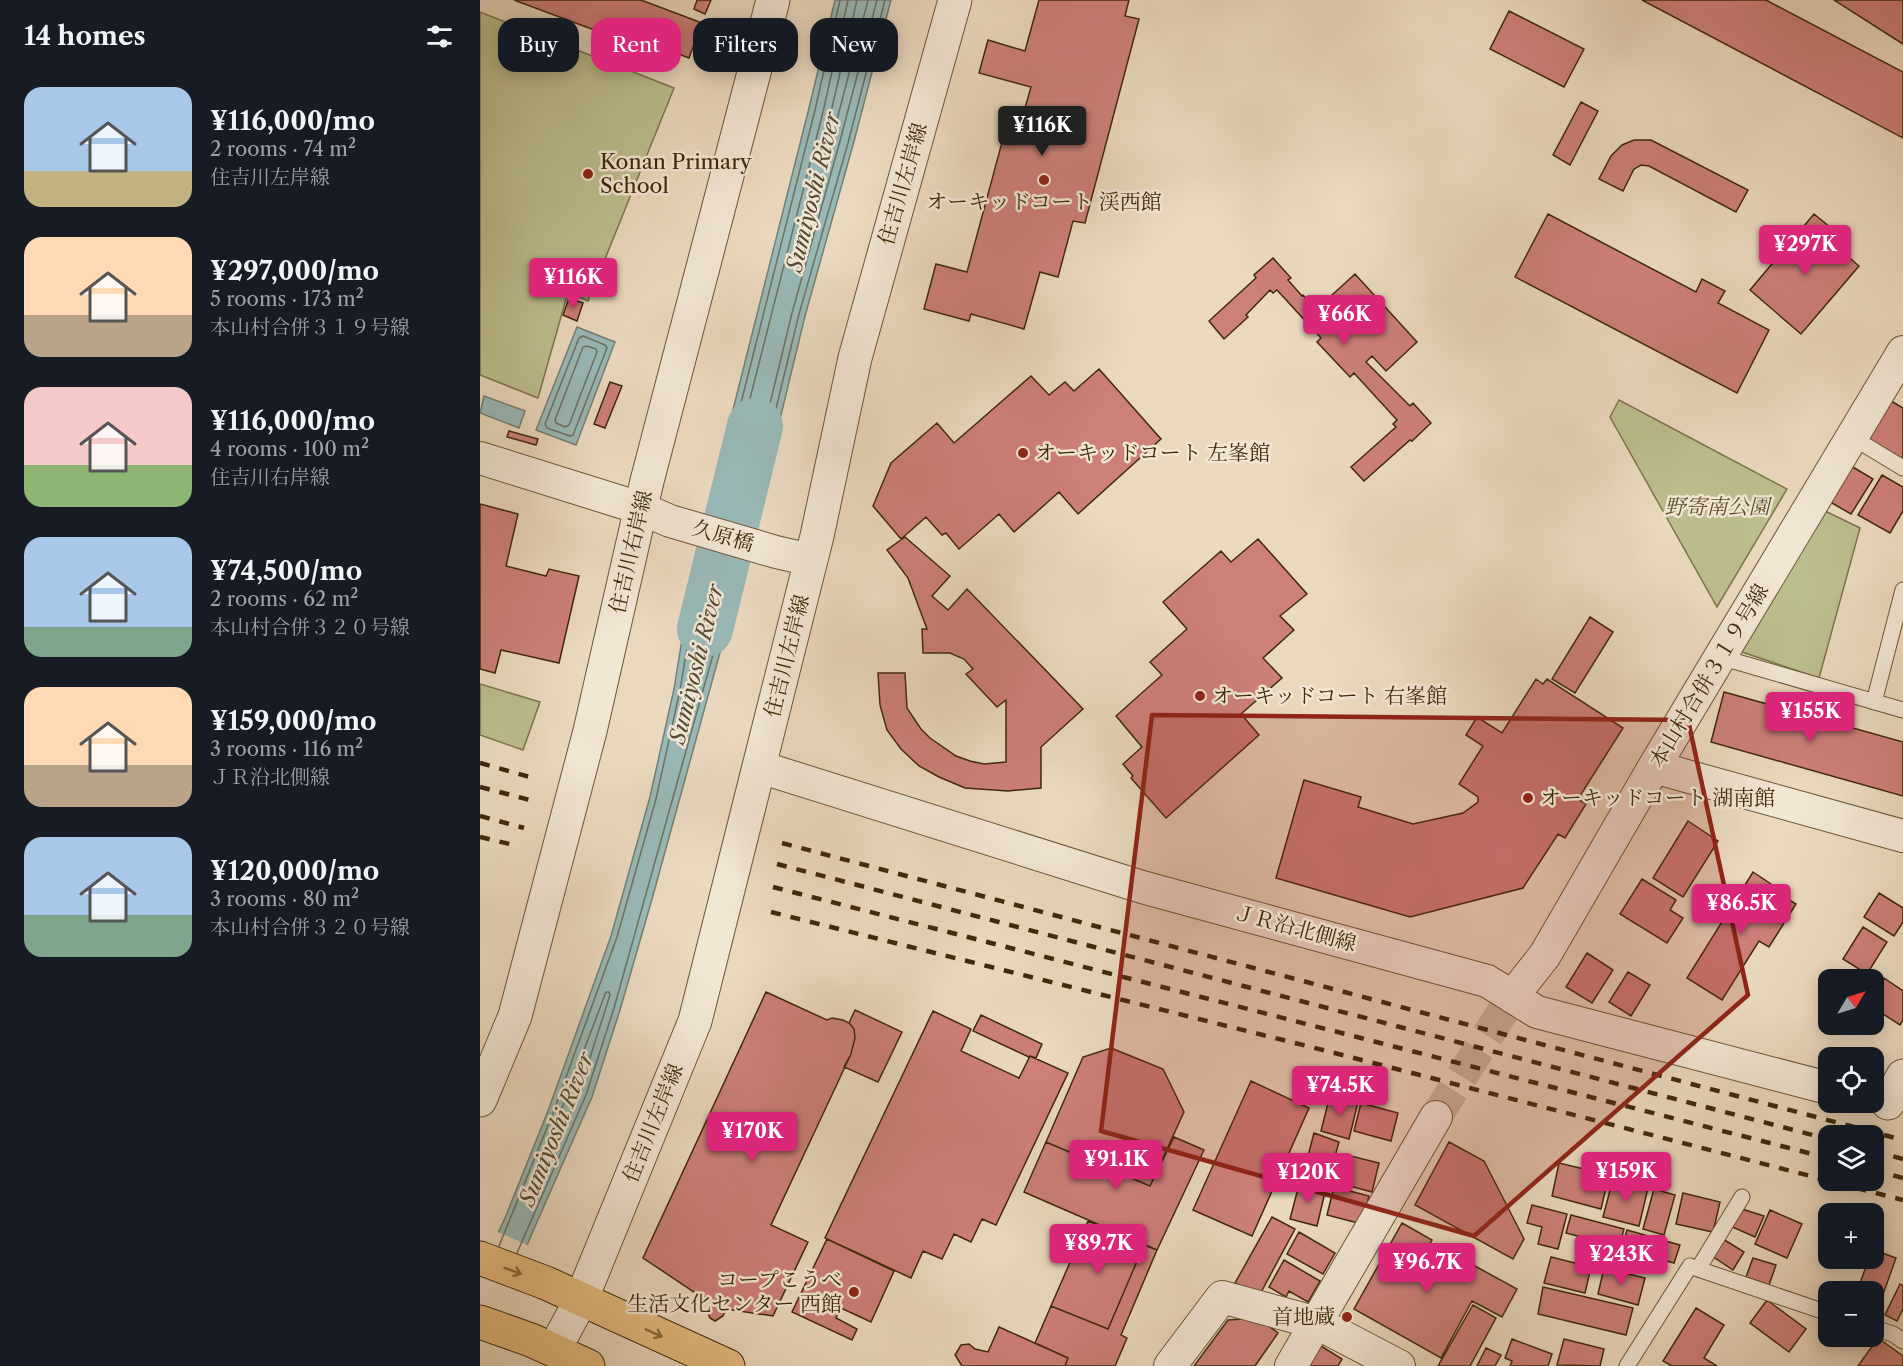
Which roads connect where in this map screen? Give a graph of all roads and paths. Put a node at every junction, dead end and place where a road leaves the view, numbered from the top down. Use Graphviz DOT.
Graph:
graph roads {
  1 [pos="773,0"];
  2 [pos="955,0"];
  3 [pos="1903,352"];
  4 [pos="1852,437"];
  5 [pos="480,458"];
  6 [pos="1903,468"];
  7 [pos="640,508"];
  8 [pos="811,560"];
  9 [pos="1903,590"];
  10 [pos="1720,657"];
  11 [pos="1874,702"];
  12 [pos="1903,710"];
  13 [pos="760,767"];
  14 [pos="1654,767"];
  15 [pos="1903,836"];
  16 [pos="1512,997"];
  17 [pos="1818,1085"];
  18 [pos="480,1100"];
  19 [pos="1436,1117"];
  20 [pos="1742,1197"];
  21 [pos="480,1258"];
  22 [pos="1698,1269"];
  23 [pos="581,1300"];
  24 [pos="1818,1310"];
  25 [pos="480,1322"];
  26 [pos="1317,1323"];
  27 [pos="1884,1331"];
  28 [pos="1903,1341"];
  29 [pos="550,1358"];
  30 [pos="588,1366"];
  31 [pos="728,1366"];
  32 [pos="1170,1366"];
  33 [pos="1291,1366"];
  34 [pos="1399,1366"];
  35 [pos="1627,1366"];
  1 -- 7 [label="street, 住吉川右岸線"];
  2 -- 8 [label="street, 住吉川左岸線"];
  3 -- 4 [label="street, 本山村合併３１９号線"];
  4 -- 6 [label="lane"];
  4 -- 10 [label="street, 本山村合併３１９号線"];
  5 -- 7 [label="street"];
  7 -- 8 [label="street, 久原橋"];
  7 -- 18 [label="street, 住吉川右岸線"];
  8 -- 13 [label="street, 住吉川左岸線"];
  9 -- 11 [label="lane"];
  10 -- 11 [label="lane"];
  10 -- 14 [label="street, 本山村合併３１９号線"];
  11 -- 12 [label="lane"];
  13 -- 16 [label="street, ＪＲ沿北側線"];
  13 -- 23 [label="street, 住吉川左岸線"];
  14 -- 15 [label="street"];
  14 -- 16 [label="street, 本山村合併３１９号線"];
  16 -- 17 [label="street, ＪＲ沿北側線"];
  19 -- 26 [label="street"];
  20 -- 22 [label="lane"];
  21 -- 23 [label="highway, one-way"];
  22 -- 24 [label="lane"];
  22 -- 35 [label="lane"];
  23 -- 29 [label="street, 住吉川左岸線"];
  23 -- 31 [label="highway, one-way"];
  25 -- 29 [label="highway"];
  26 -- 32 [label="street"];
  26 -- 33 [label="street"];
  26 -- 34 [label="street"];
  27 -- 28 [label="lane"];
  29 -- 30 [label="highway"];
}
